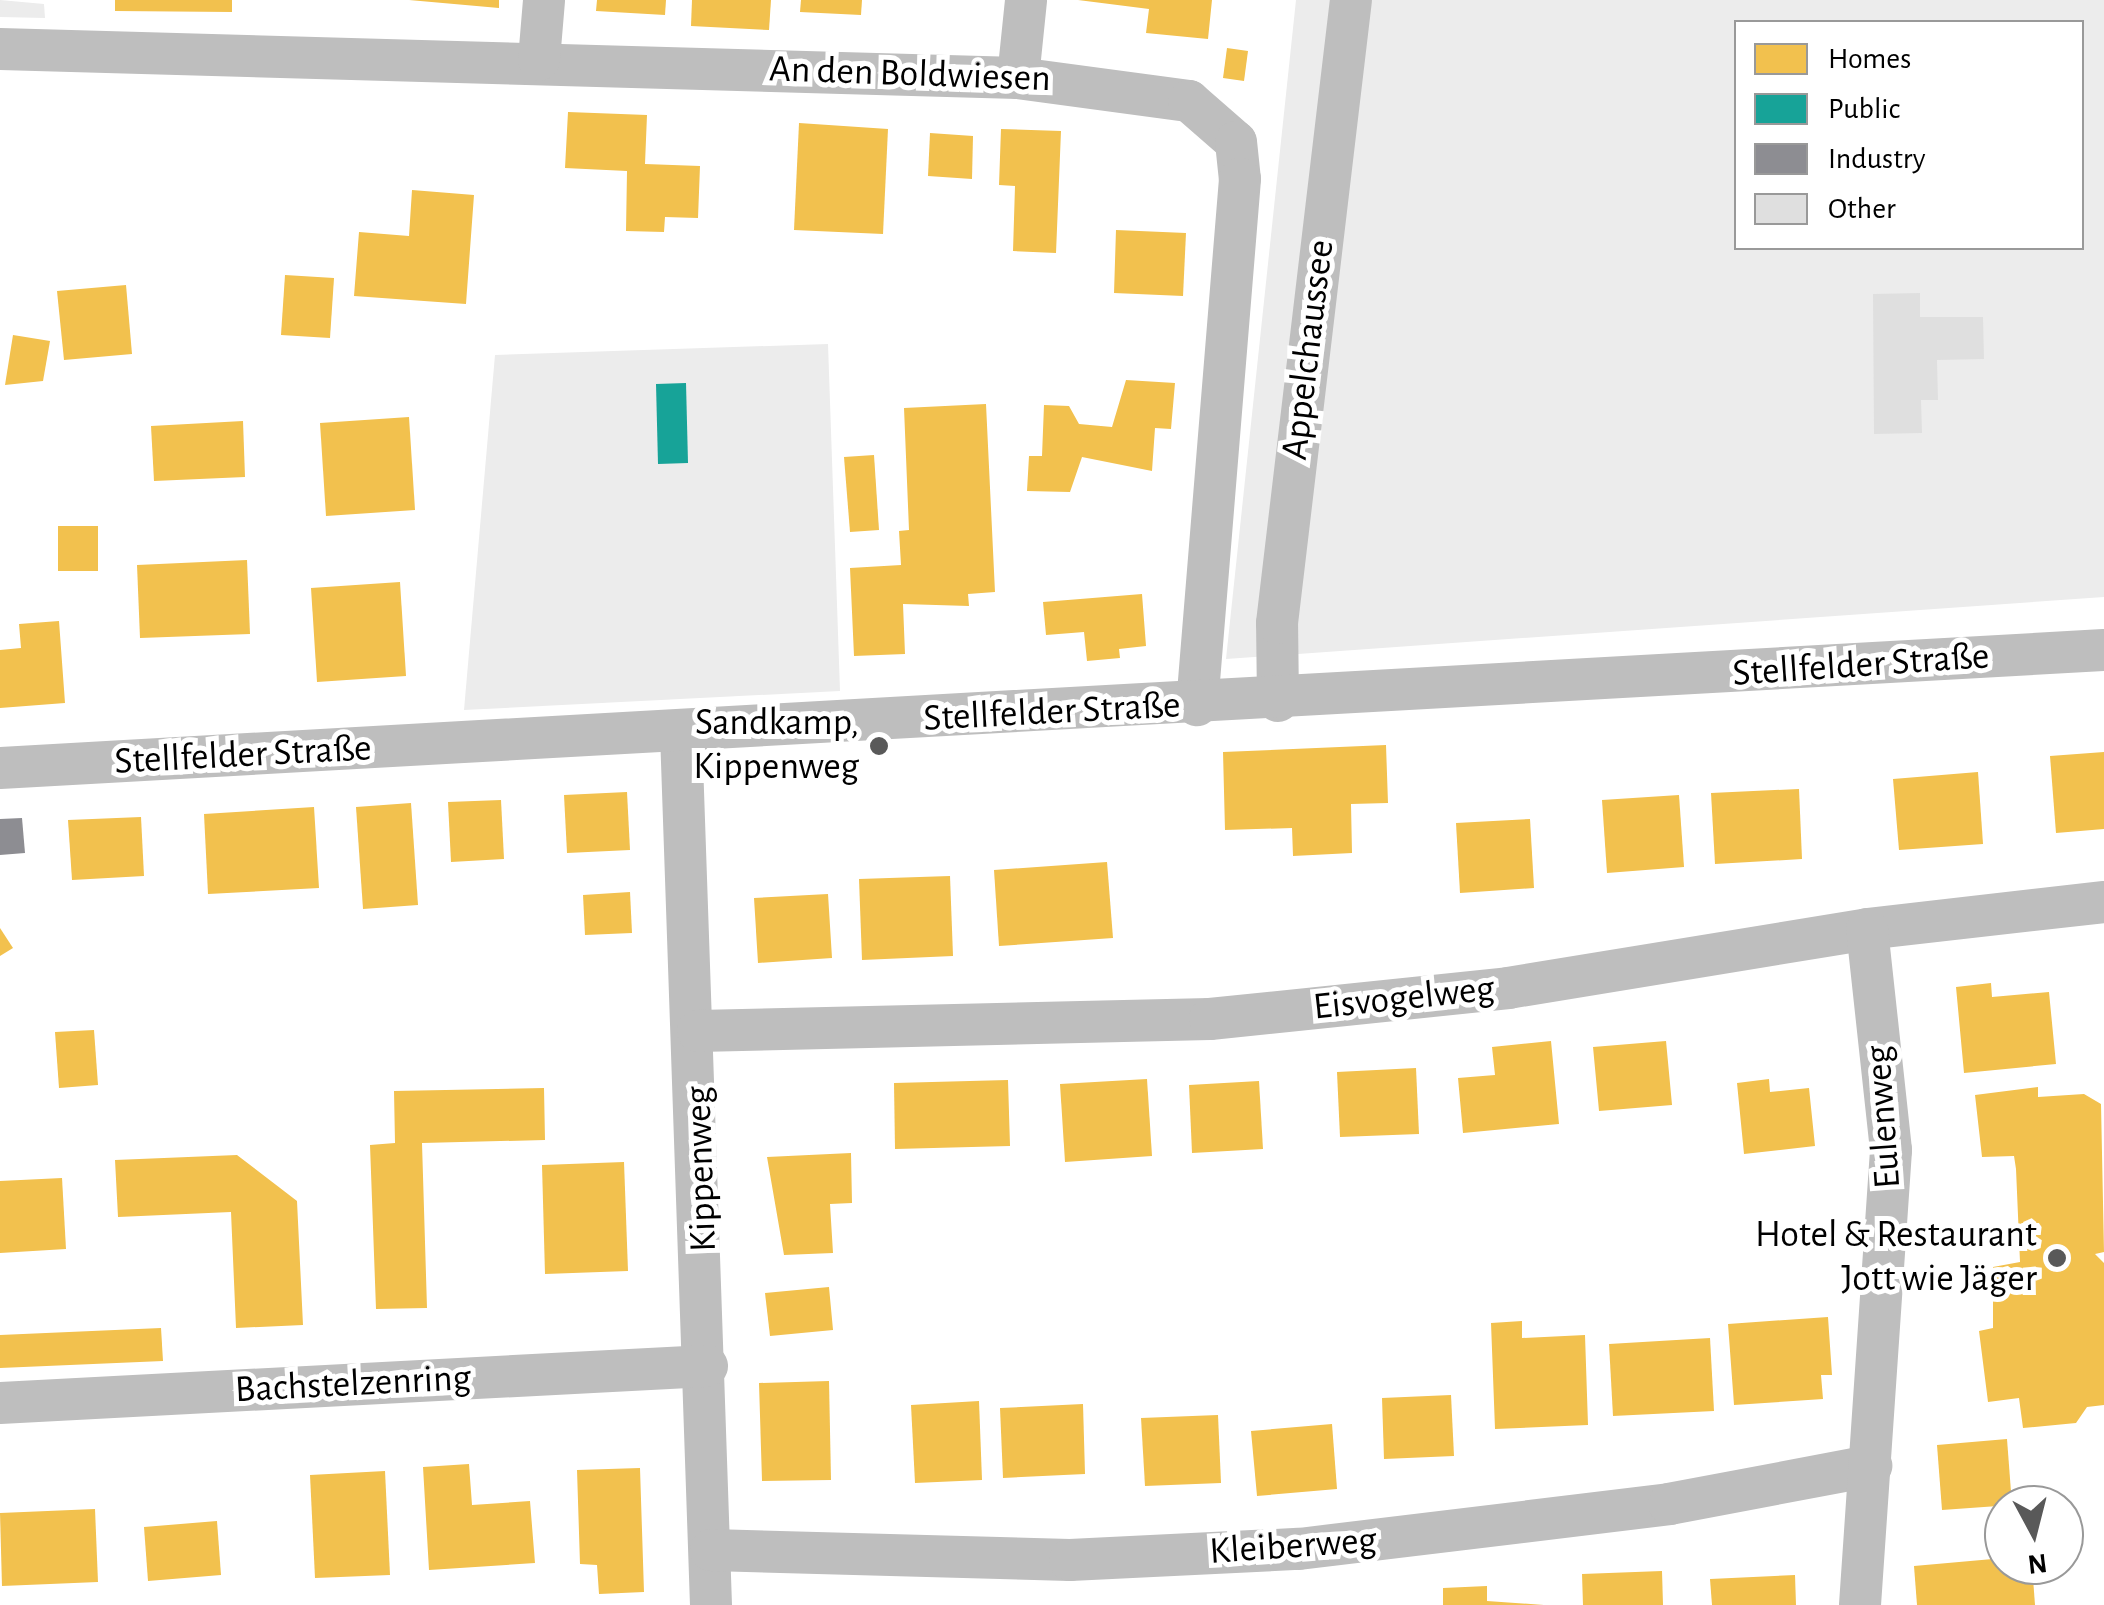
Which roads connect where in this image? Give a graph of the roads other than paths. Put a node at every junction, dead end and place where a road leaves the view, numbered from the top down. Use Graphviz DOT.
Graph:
graph roads {
  1 [pos="544,0"];
  2 [pos="1026,0"];
  3 [pos="1351,0"];
  4 [pos="0,49"];
  5 [pos="539,60"];
  6 [pos="1018,78"];
  7 [pos="2104,650"];
  8 [pos="1278,701"];
  9 [pos="1197,705"];
  10 [pos="681,734"];
  11 [pos="0,768"];
  12 [pos="2104,902"];
  13 [pos="1867,929"];
  14 [pos="698,1030"];
  15 [pos="707,1366"];
  16 [pos="0,1403"];
  17 [pos="1871,1466"];
  18 [pos="710,1550"];
  19 [pos="712,1605"];
  20 [pos="1860,1605"];
  1 -- 5 [label="street"];
  2 -- 6 [label="street"];
  3 -- 8 [label="street, Appelchaussee"];
  4 -- 5 [label="street, An den Boldwiesen"];
  5 -- 6 [label="street, An den Boldwiesen"];
  6 -- 9 [label="street, An den Boldwiesen"];
  7 -- 8 [label="street, Stellfelder Straße"];
  8 -- 9 [label="street, Stellfelder Straße"];
  9 -- 10 [label="street, Stellfelder Straße"];
  10 -- 11 [label="street, Stellfelder Straße"];
  10 -- 14 [label="street, Kippenweg"];
  12 -- 13 [label="street, Eisvogelweg"];
  13 -- 14 [label="street, Eisvogelweg"];
  13 -- 17 [label="street, Eulenweg"];
  14 -- 15 [label="street, Kippenweg"];
  15 -- 16 [label="street, Bachstelzenring"];
  15 -- 18 [label="street, Kippenweg"];
  17 -- 18 [label="street, Kleiberweg"];
  17 -- 20 [label="street, Eulenweg"];
  18 -- 19 [label="street, Kippenweg"];
}
